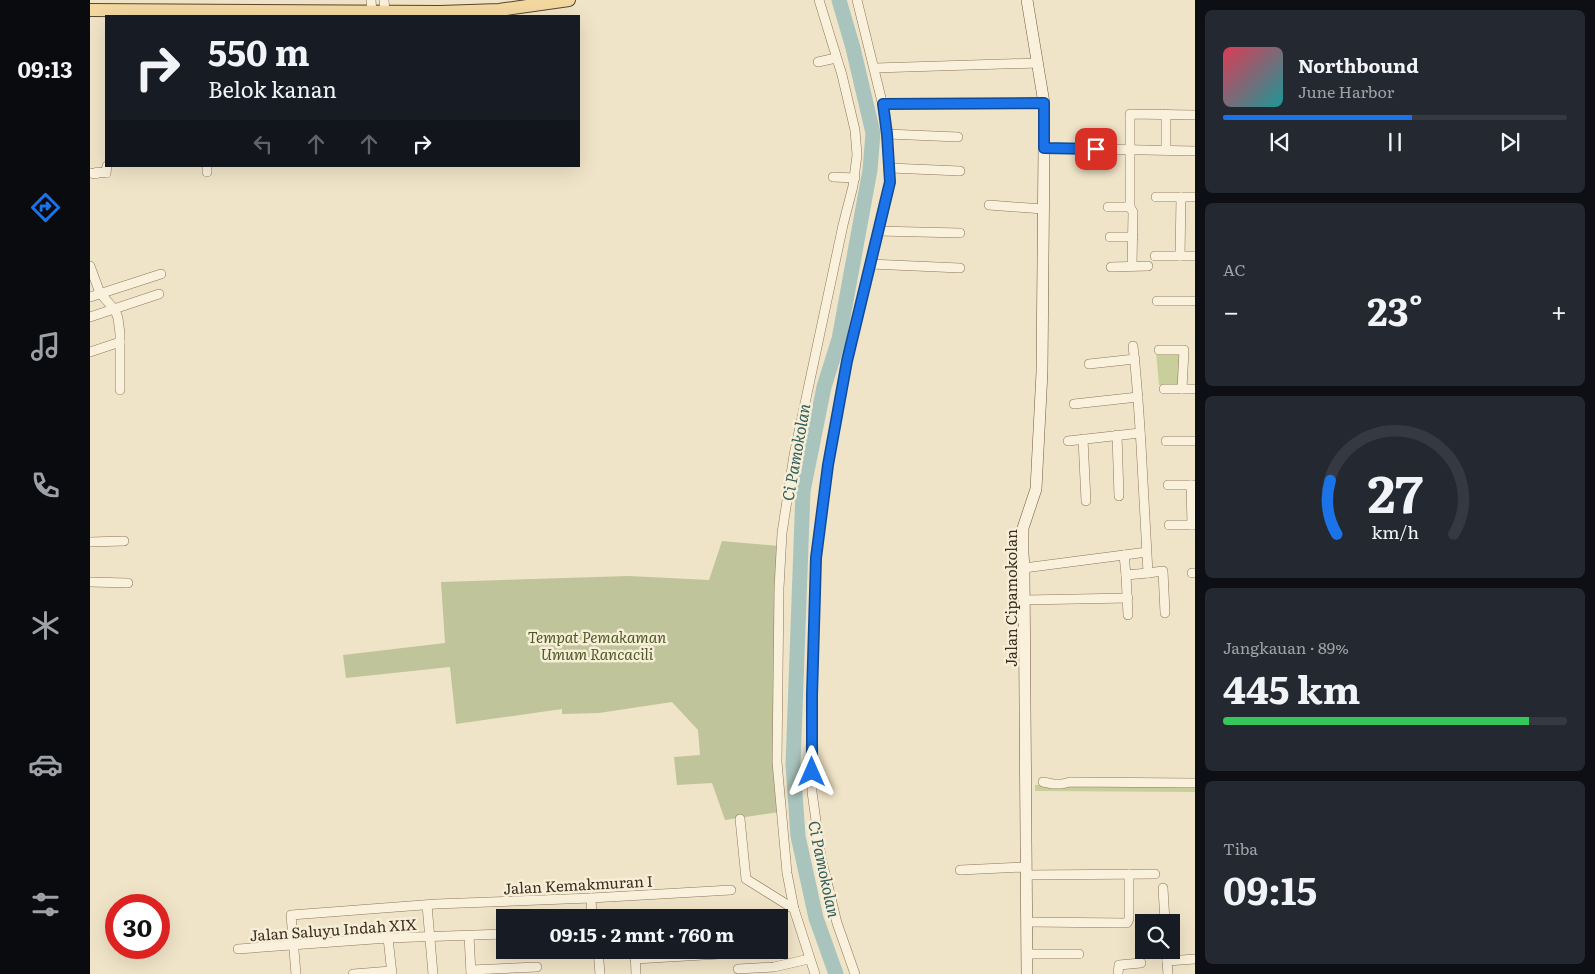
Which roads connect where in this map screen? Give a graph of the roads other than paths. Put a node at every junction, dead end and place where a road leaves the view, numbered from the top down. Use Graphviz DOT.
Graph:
graph roads {
  1 [pos="819,0"];
  2 [pos="857,0"];
  3 [pos="1027,0"];
  4 [pos="560,1"];
  5 [pos="531,3"];
  6 [pos="378,9"];
  7 [pos="90,10"];
  8 [pos="112,13"];
  9 [pos="140,13"];
  10 [pos="181,13"];
  11 [pos="499,13"];
  12 [pos="231,14"];
  13 [pos="304,14"];
  14 [pos="836,58"];
  15 [pos="818,62"];
  16 [pos="1037,63"];
  17 [pos="875,68"];
  18 [pos="1044,103"];
  19 [pos="883,104"];
  20 [pos="1166,114"];
  21 [pos="1195,115"];
  22 [pos="887,134"];
  23 [pos="958,137"];
  24 [pos="1044,148"];
  25 [pos="1130,150"];
  26 [pos="1166,150"];
  27 [pos="1195,151"];
  28 [pos="107,167"];
  29 [pos="890,168"];
  30 [pos="960,171"];
  31 [pos="90,173"];
  32 [pos="833,176"];
  33 [pos="855,178"];
  34 [pos="1156,196"];
  35 [pos="1181,197"];
  36 [pos="1195,197"];
  37 [pos="990,205"];
  38 [pos="1108,207"];
  39 [pos="1130,207"];
  40 [pos="1043,209"];
  41 [pos="878,231"];
  42 [pos="960,233"];
  43 [pos="1110,237"];
  44 [pos="1133,237"];
  45 [pos="1155,256"];
  46 [pos="1180,256"];
  47 [pos="1195,256"];
  48 [pos="870,264"];
  49 [pos="90,266"];
  50 [pos="1132,266"];
  51 [pos="1148,266"];
  52 [pos="1111,267"];
  53 [pos="960,268"];
  54 [pos="161,274"];
  55 [pos="100,293"];
  56 [pos="159,294"];
  57 [pos="90,297"];
  58 [pos="1157,301"];
  59 [pos="1195,301"];
  60 [pos="115,310"];
  61 [pos="90,318"];
  62 [pos="120,342"];
  63 [pos="1133,346"];
  64 [pos="1159,350"];
  65 [pos="90,352"];
  66 [pos="1135,359"];
  67 [pos="1089,364"];
  68 [pos="1164,389"];
  69 [pos="1182,389"];
  70 [pos="1195,389"];
  71 [pos="120,390"];
  72 [pos="1138,397"];
  73 [pos="1074,404"];
  74 [pos="1140,433"];
  75 [pos="1117,435"];
  76 [pos="1083,439"];
  77 [pos="1068,440"];
  78 [pos="1166,441"];
  79 [pos="1195,441"];
  80 [pos="1168,485"];
  81 [pos="1193,485"];
  82 [pos="1119,496"];
  83 [pos="1086,501"];
  84 [pos="1168,525"];
  85 [pos="1194,525"];
  86 [pos="124,541"];
  87 [pos="90,542"];
  88 [pos="1147,552"];
  89 [pos="1124,555"];
  90 [pos="1028,568"];
  91 [pos="1148,572"];
  92 [pos="1126,575"];
  93 [pos="90,582"];
  94 [pos="128,584"];
  95 [pos="1128,598"];
  96 [pos="1028,600"];
  97 [pos="1164,613"];
  98 [pos="1128,615"];
  99 [pos="1025,781"];
  100 [pos="1195,783"];
  101 [pos="740,819"];
  102 [pos="960,870"];
  103 [pos="1026,871"];
  104 [pos="1129,874"];
  105 [pos="1155,874"];
  106 [pos="1163,888"];
  107 [pos="731,890"];
  108 [pos="591,898"];
  109 [pos="427,905"];
  110 [pos="592,909"];
  111 [pos="794,909"];
  112 [pos="1165,914"];
  113 [pos="1027,922"];
  114 [pos="496,934"];
  115 [pos="469,936"];
  116 [pos="430,937"];
  117 [pos="388,938"];
  118 [pos="293,946"];
  119 [pos="238,949"];
  120 [pos="1027,954"];
  121 [pos="1079,954"];
  122 [pos="599,959"];
  123 [pos="635,959"];
  124 [pos="738,959"];
  125 [pos="1195,959"];
  126 [pos="805,960"];
  127 [pos="1167,961"];
  128 [pos="1141,963"];
  129 [pos="537,967"];
  130 [pos="774,971"];
  131 [pos="391,972"];
  132 [pos="471,972"];
  133 [pos="739,972"];
  134 [pos="296,974"];
  135 [pos="353,974"];
  136 [pos="433,974"];
  137 [pos="600,974"];
  138 [pos="636,974"];
  139 [pos="815,974"];
  140 [pos="855,974"];
  141 [pos="1027,974"];
  142 [pos="1118,974"];
  143 [pos="1168,974"];
  1 -- 14 [label="street"];
  2 -- 17 [label="street"];
  3 -- 16 [label="street, Jalan Cipamokolan"];
  4 -- 5 [label="main road"];
  5 -- 11 [label="main road"];
  6 -- 11 [label="main road"];
  6 -- 13 [label="main road"];
  7 -- 8 [label="main road"];
  8 -- 9 [label="main road"];
  9 -- 10 [label="main road"];
  10 -- 12 [label="main road"];
  12 -- 13 [label="main road"];
  14 -- 15 [label="street"];
  14 -- 33 [label="street"];
  16 -- 17 [label="street"];
  16 -- 18 [label="street, Jalan Cipamokolan"];
  17 -- 19 [label="street"];
  18 -- 19 [label="street"];
  18 -- 24 [label="street, Jalan Cipamokolan"];
  19 -- 22 [label="street"];
  20 -- 21 [label="street"];
  20 -- 25 [label="street"];
  20 -- 26 [label="street"];
  22 -- 23 [label="street"];
  22 -- 29 [label="street"];
  24 -- 25 [label="street"];
  24 -- 40 [label="street, Jalan Cipamokolan"];
  25 -- 26 [label="street"];
  25 -- 39 [label="street"];
  26 -- 27 [label="street"];
  28 -- 31 [label="street"];
  29 -- 30 [label="street"];
  29 -- 41 [label="street"];
  32 -- 33 [label="street"];
  33 -- 111 [label="street"];
  34 -- 35 [label="street"];
  35 -- 36 [label="street"];
  35 -- 46 [label="street"];
  37 -- 40 [label="street"];
  38 -- 39 [label="street"];
  39 -- 44 [label="street"];
  40 -- 90 [label="street, Jalan Cipamokolan"];
  41 -- 42 [label="street"];
  41 -- 48 [label="street"];
  43 -- 44 [label="street"];
  44 -- 50 [label="street"];
  45 -- 46 [label="street"];
  46 -- 47 [label="street"];
  48 -- 53 [label="street"];
  48 -- 140 [label="street"];
  49 -- 55 [label="street"];
  50 -- 51 [label="street"];
  50 -- 52 [label="street"];
  54 -- 55 [label="street"];
  55 -- 57 [label="street"];
  55 -- 60 [label="street"];
  56 -- 60 [label="street"];
  58 -- 59 [label="street"];
  60 -- 61 [label="street"];
  60 -- 62 [label="street"];
  62 -- 65 [label="street"];
  62 -- 71 [label="street"];
  63 -- 66 [label="street"];
  64 -- 69 [label="street"];
  66 -- 67 [label="street"];
  66 -- 72 [label="street"];
  68 -- 69 [label="street"];
  69 -- 70 [label="street"];
  72 -- 73 [label="street"];
  72 -- 74 [label="street"];
  74 -- 75 [label="street"];
  74 -- 88 [label="street"];
  75 -- 76 [label="street"];
  75 -- 82 [label="street"];
  76 -- 77 [label="street"];
  76 -- 83 [label="street"];
  78 -- 79 [label="street"];
  80 -- 81 [label="street"];
  81 -- 85 [label="street"];
  84 -- 85 [label="street"];
  86 -- 87 [label="street"];
  88 -- 89 [label="street"];
  88 -- 91 [label="street"];
  89 -- 90 [label="street"];
  89 -- 92 [label="street"];
  90 -- 96 [label="street, Jalan Cipamokolan"];
  91 -- 92 [label="street"];
  91 -- 97 [label="street"];
  92 -- 95 [label="street"];
  93 -- 94 [label="street"];
  95 -- 96 [label="street"];
  95 -- 98 [label="street"];
  96 -- 99 [label="street, Jalan Cipamokolan"];
  99 -- 100 [label="street"];
  99 -- 103 [label="street, Jalan Cipamokolan"];
  101 -- 111 [label="street"];
  102 -- 103 [label="street"];
  103 -- 104 [label="street"];
  103 -- 113 [label="street, Jalan Cipamokolan"];
  104 -- 105 [label="street"];
  104 -- 113 [label="street"];
  106 -- 112 [label="street"];
  107 -- 108 [label="street, Jalan Kemakmuran I"];
  108 -- 109 [label="street, Jalan Kemakmuran I"];
  108 -- 110 [label="street"];
  109 -- 116 [label="street"];
  109 -- 118 [label="street, Jalan Kemakmuran I"];
  111 -- 126 [label="street"];
  113 -- 120 [label="street, Jalan Cipamokolan"];
  114 -- 115 [label="street, Jalan Saluyu Indah XIX"];
  115 -- 116 [label="street, Jalan Saluyu Indah XIX"];
  115 -- 132 [label="street"];
  116 -- 117 [label="street, Jalan Saluyu Indah XIX"];
  116 -- 136 [label="street"];
  117 -- 118 [label="street, Jalan Saluyu Indah XIX"];
  117 -- 131 [label="street"];
  118 -- 119 [label="street, Jalan Saluyu Indah XIX"];
  118 -- 134 [label="street"];
  120 -- 121 [label="street"];
  120 -- 141 [label="street, Jalan Cipamokolan"];
  122 -- 137 [label="street"];
  123 -- 138 [label="street"];
  124 -- 133 [label="street"];
  125 -- 127 [label="street"];
  126 -- 130 [label="street"];
  126 -- 139 [label="street"];
  127 -- 143 [label="street"];
  128 -- 142 [label="street"];
  129 -- 132 [label="street"];
  130 -- 133 [label="street"];
  131 -- 135 [label="street"];
}
